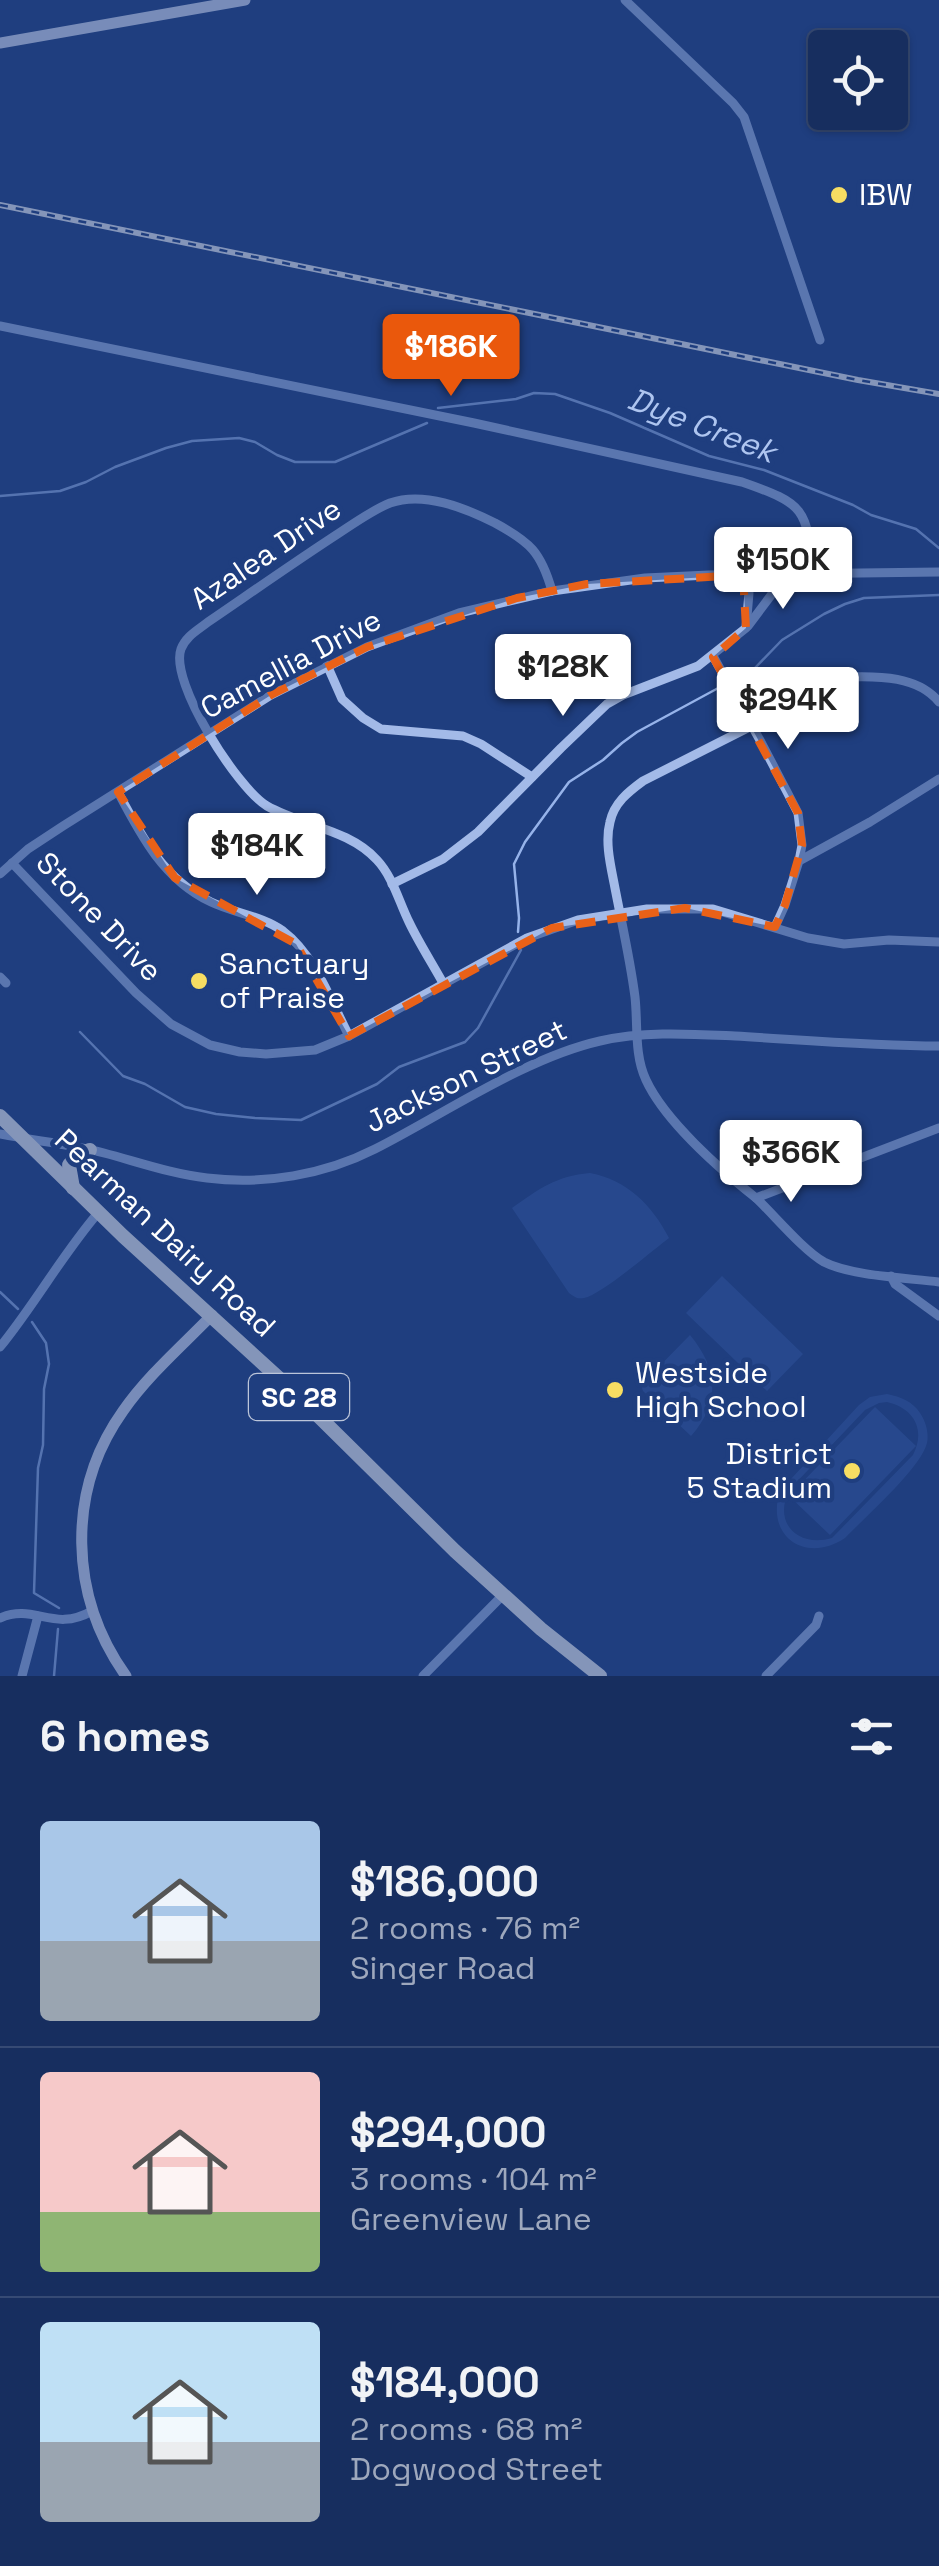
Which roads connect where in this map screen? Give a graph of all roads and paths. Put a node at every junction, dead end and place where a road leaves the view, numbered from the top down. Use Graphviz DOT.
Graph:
graph roads {
  1 [pos="245,0"];
  2 [pos="625,0"];
  3 [pos="0,44"];
  4 [pos="0,326"];
  5 [pos="820,340"];
  6 [pos="939,572"];
  7 [pos="743,574"];
  8 [pos="781,574"];
  9 [pos="813,574"];
  10 [pos="552,590"];
  11 [pos="746,628"];
  12 [pos="713,656"];
  13 [pos="327,665"];
  14 [pos="939,702"];
  15 [pos="751,726"];
  16 [pos="210,734"];
  17 [pos="532,777"];
  18 [pos="939,779"];
  19 [pos="118,792"];
  20 [pos="12,862"];
  21 [pos="800,862"];
  22 [pos="0,874"];
  23 [pos="392,884"];
  24 [pos="619,914"];
  25 [pos="774,927"];
  26 [pos="939,942"];
  27 [pos="443,983"];
  28 [pos="638,1035"];
  29 [pos="349,1036"];
  30 [pos="939,1046"];
  31 [pos="0,1116"];
  32 [pos="939,1128"];
  33 [pos="0,1134"];
  34 [pos="22,1138"];
  35 [pos="90,1150"];
  36 [pos="73,1188"];
  37 [pos="756,1198"];
  38 [pos="98,1213"];
  39 [pos="890,1276"];
  40 [pos="939,1282"];
  41 [pos="212,1315"];
  42 [pos="939,1316"];
  43 [pos="0,1347"];
  44 [pos="503,1595"];
  45 [pos="92,1611"];
  46 [pos="38,1616"];
  47 [pos="819,1616"];
  48 [pos="0,1618"];
  49 [pos="22,1676"];
  50 [pos="126,1676"];
  51 [pos="424,1676"];
  52 [pos="600,1676"];
  53 [pos="766,1676"];
  1 -- 3 [label="main road"];
  2 -- 5 [label="street"];
  4 -- 9 [label="street"];
  6 -- 9 [label="street, Camellia Drive"];
  7 -- 8 [label="street, Camellia Drive"];
  7 -- 10 [label="street, Camellia Drive"];
  7 -- 11 [label="street"];
  8 -- 9 [label="street, Camellia Drive"];
  8 -- 11 [label="street"];
  10 -- 13 [label="street, Camellia Drive"];
  10 -- 16 [label="street, Azalea Drive"];
  11 -- 12 [label="street"];
  12 -- 15 [label="street"];
  12 -- 17 [label="street"];
  13 -- 16 [label="street, Camellia Drive"];
  13 -- 17 [label="street"];
  14 -- 15 [label="street"];
  15 -- 21 [label="street"];
  15 -- 24 [label="street"];
  16 -- 19 [label="street, Camellia Drive"];
  16 -- 23 [label="street, Azalea Drive"];
  17 -- 23 [label="street"];
  18 -- 21 [label="street"];
  19 -- 20 [label="street, Camellia Drive"];
  19 -- 29 [label="street"];
  20 -- 22 [label="street, Camellia Drive"];
  20 -- 29 [label="street, Stone Drive"];
  21 -- 25 [label="street"];
  23 -- 27 [label="street, Azalea Drive"];
  24 -- 25 [label="street, Stone Drive"];
  24 -- 27 [label="street, Stone Drive"];
  24 -- 28 [label="street"];
  25 -- 26 [label="street, Stone Drive"];
  27 -- 29 [label="street, Stone Drive"];
  28 -- 30 [label="street, Jackson Street"];
  28 -- 35 [label="street, Jackson Street"];
  28 -- 37 [label="street"];
  31 -- 34 [label="highway, Pearman Dairy Road / SC 28"];
  32 -- 37 [label="street"];
  33 -- 34 [label="street, Jackson Street"];
  34 -- 35 [label="street, Jackson Street"];
  34 -- 36 [label="highway, Pearman Dairy Road / SC 28"];
  35 -- 36 [label="highway"];
  36 -- 38 [label="highway, Pearman Dairy Road / SC 28"];
  37 -- 39 [label="street"];
  38 -- 41 [label="highway, Pearman Dairy Road / SC 28"];
  38 -- 43 [label="street"];
  39 -- 40 [label="street"];
  39 -- 42 [label="street"];
  41 -- 44 [label="highway, Pearman Dairy Road / SC 28"];
  41 -- 45 [label="main road"];
  44 -- 51 [label="street"];
  44 -- 52 [label="highway, Pearman Dairy Road / SC 28"];
  45 -- 46 [label="street"];
  45 -- 50 [label="main road"];
  46 -- 48 [label="street"];
  46 -- 49 [label="street"];
  47 -- 53 [label="street"];
}
